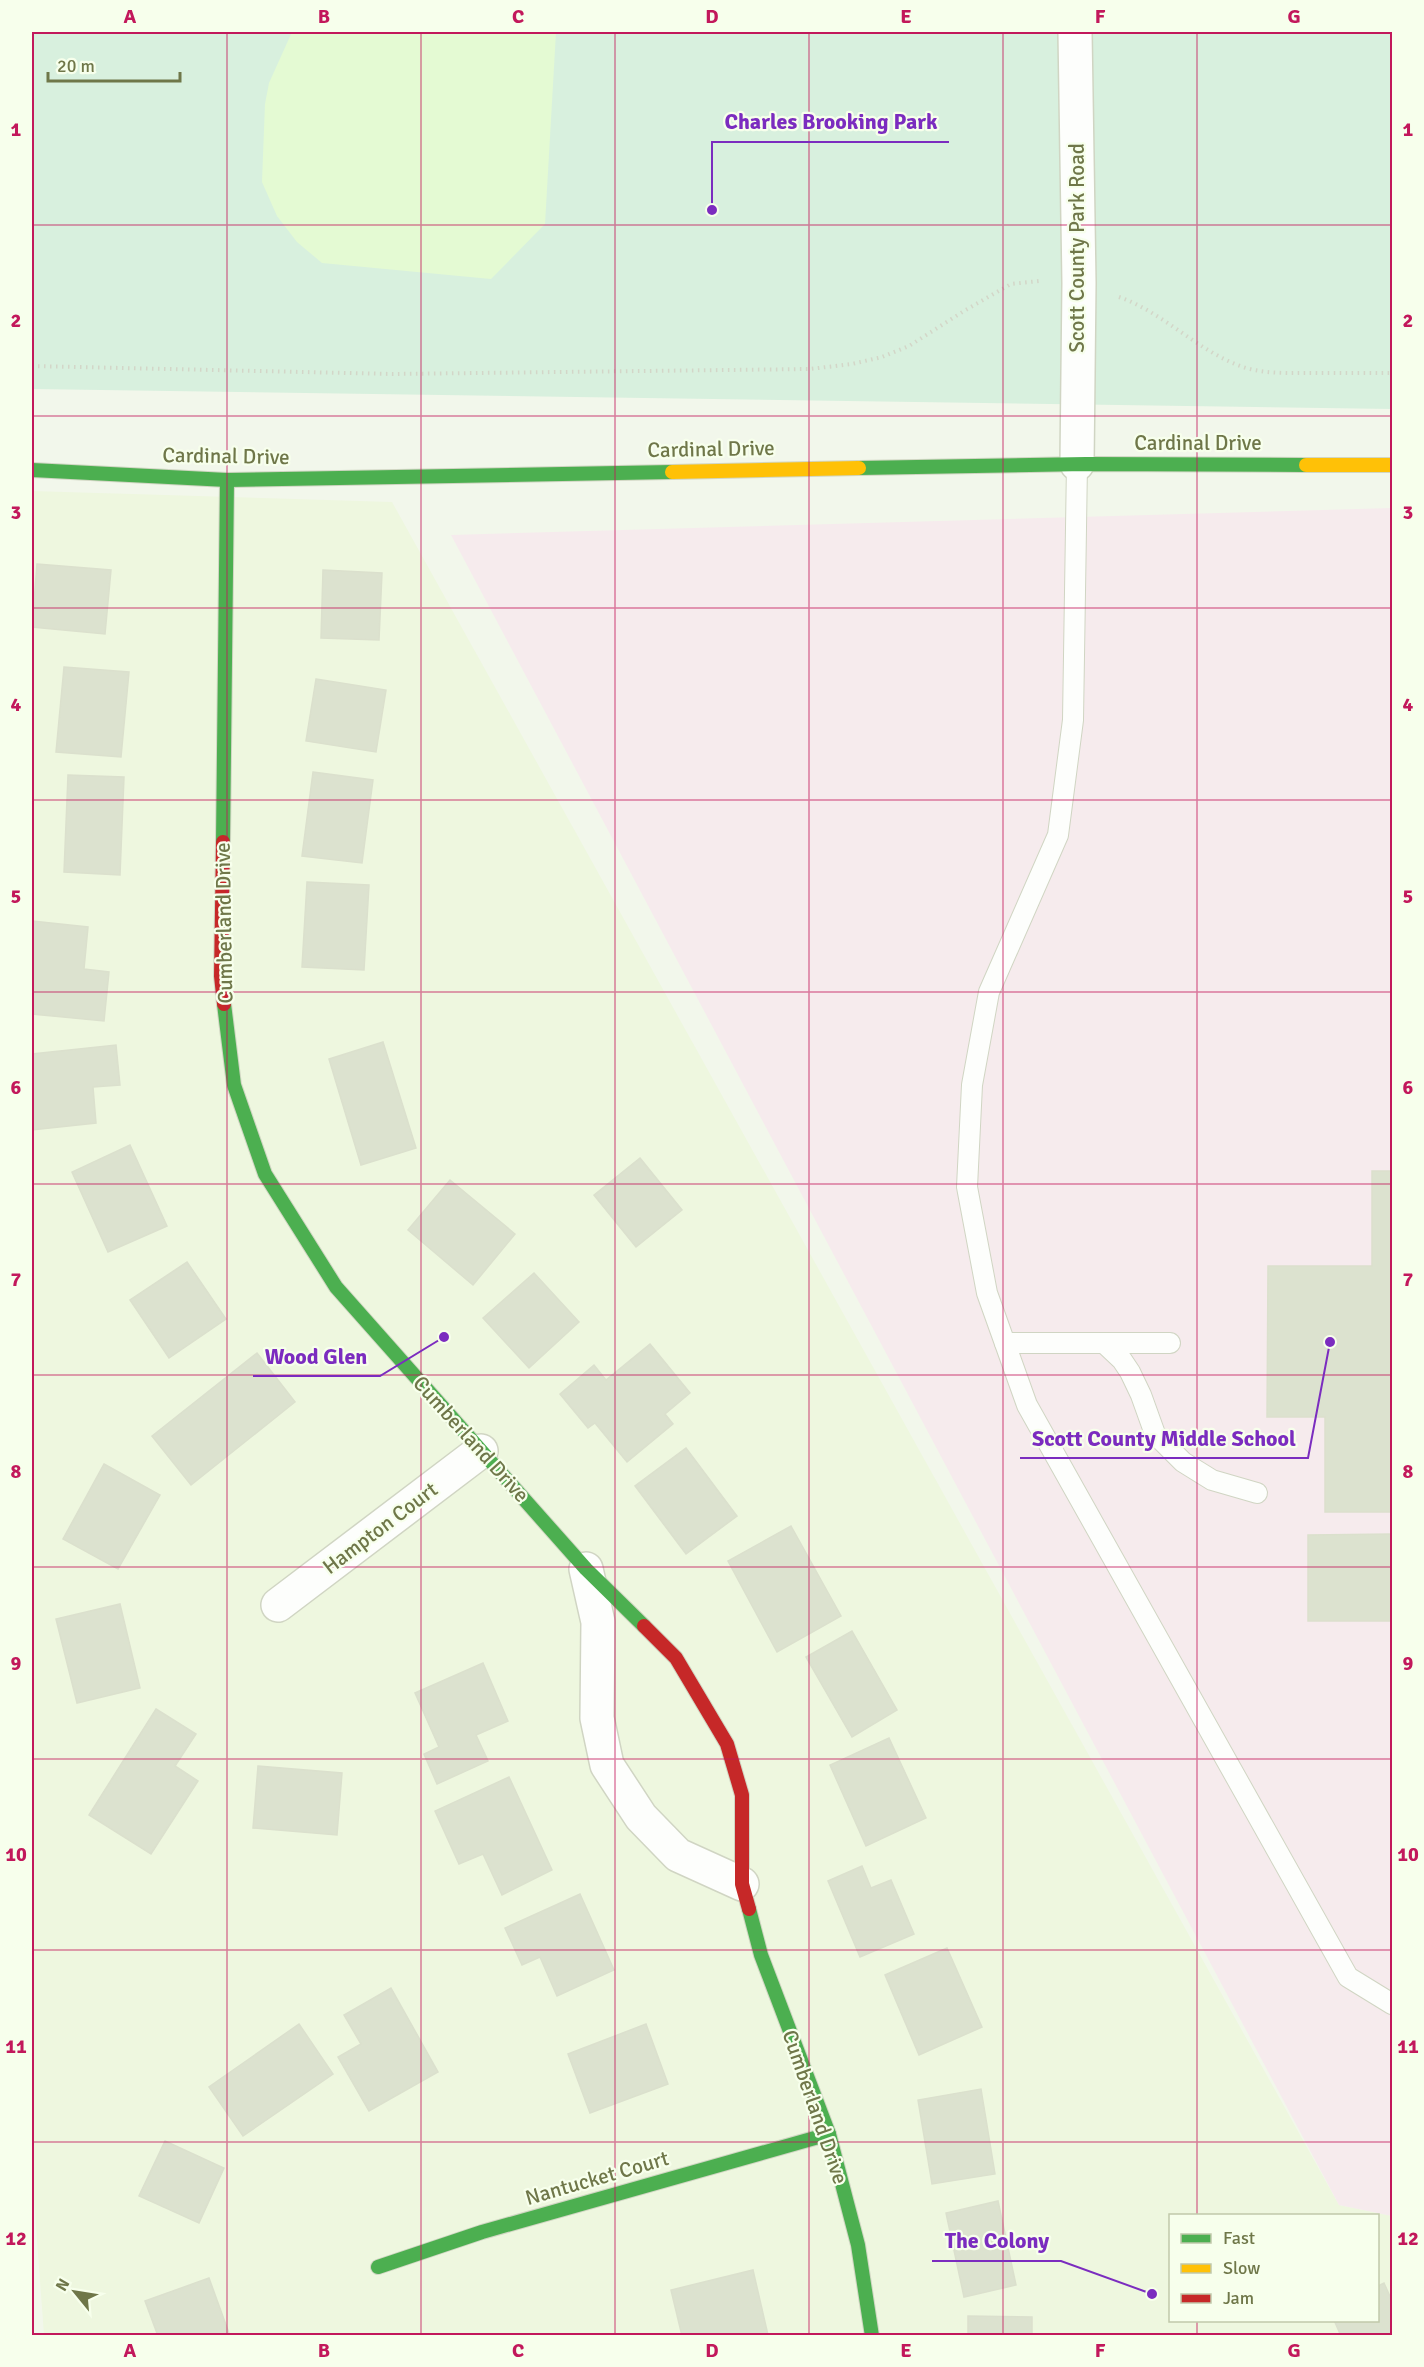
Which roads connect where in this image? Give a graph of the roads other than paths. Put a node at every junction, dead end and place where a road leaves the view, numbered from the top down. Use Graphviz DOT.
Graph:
graph roads {
  1 [pos="1075,32"];
  2 [pos="1077,464"];
  3 [pos="1392,465"];
  4 [pos="32,470"];
  5 [pos="227,480"];
  6 [pos="1005,1343"];
  7 [pos="1104,1343"];
  8 [pos="1170,1343"];
  9 [pos="481,1451"];
  10 [pos="1257,1493"];
  11 [pos="586,1569"];
  12 [pos="278,1605"];
  13 [pos="742,1884"];
  14 [pos="1392,2004"];
  15 [pos="829,2134"];
  16 [pos="378,2267"];
  17 [pos="872,2336"];
  1 -- 2 [label="street, Scott County Park Road"];
  2 -- 3 [label="street, Cardinal Drive"];
  2 -- 5 [label="street, Cardinal Drive"];
  2 -- 6 [label="lane"];
  4 -- 5 [label="street, Cardinal Drive"];
  5 -- 9 [label="street, Cumberland Drive"];
  6 -- 7 [label="lane"];
  6 -- 14 [label="lane"];
  7 -- 8 [label="lane"];
  7 -- 10 [label="lane"];
  9 -- 11 [label="street, Cumberland Drive"];
  9 -- 12 [label="street, Hampton Court"];
  11 -- 13 [label="street, Cumberland Drive"];
  11 -- 13 [label="street, Cumberland Drive"];
  13 -- 15 [label="street, Cumberland Drive"];
  15 -- 16 [label="street, Nantucket Court"];
  15 -- 17 [label="street, Cumberland Drive"];
}
